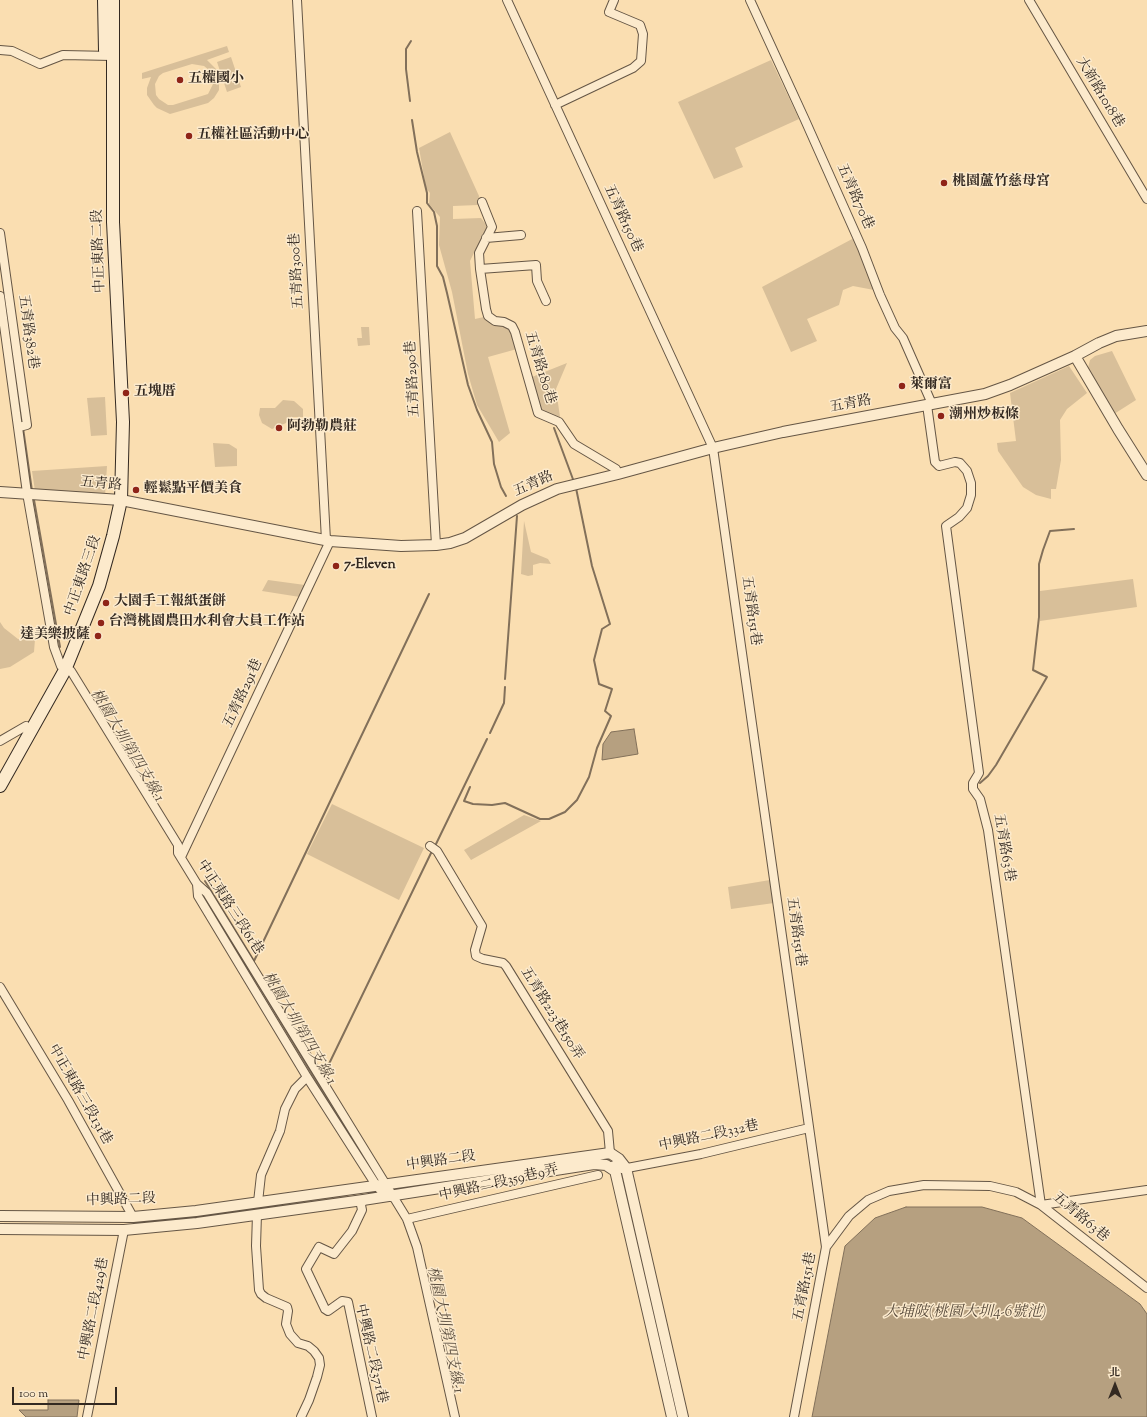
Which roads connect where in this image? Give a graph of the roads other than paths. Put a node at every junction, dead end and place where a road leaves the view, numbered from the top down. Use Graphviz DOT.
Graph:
graph roads {
  1 [pos="104,0"];
  2 [pos="113,0"];
  3 [pos="297,0"];
  4 [pos="508,0"];
  5 [pos="614,0"];
  6 [pos="750,0"];
  7 [pos="1029,0"];
  8 [pos="0,50"];
  9 [pos="109,56"];
  10 [pos="555,104"];
  11 [pos="1147,199"];
  12 [pos="482,202"];
  13 [pos="417,211"];
  14 [pos="0,233"];
  15 [pos="521,235"];
  16 [pos="486,238"];
  17 [pos="480,269"];
  18 [pos="0,296"];
  19 [pos="546,301"];
  20 [pos="1147,331"];
  21 [pos="1075,356"];
  22 [pos="930,404"];
  23 [pos="18,427"];
  24 [pos="713,448"];
  25 [pos="618,474"];
  26 [pos="1147,475"];
  27 [pos="0,492"];
  28 [pos="27,493"];
  29 [pos="117,500"];
  30 [pos="328,540"];
  31 [pos="436,545"];
  32 [pos="63,668"];
  33 [pos="26,726"];
  34 [pos="0,741"];
  35 [pos="0,770"];
  36 [pos="0,786"];
  37 [pos="430,846"];
  38 [pos="181,857"];
  39 [pos="197,884"];
  40 [pos="0,987"];
  41 [pos="307,1077"];
  42 [pos="809,1128"];
  43 [pos="610,1153"];
  44 [pos="626,1168"];
  45 [pos="615,1171"];
  46 [pos="598,1175"];
  47 [pos="380,1184"];
  48 [pos="1147,1190"];
  49 [pos="392,1196"];
  50 [pos="363,1200"];
  51 [pos="258,1202"];
  52 [pos="1041,1205"];
  53 [pos="257,1214"];
  54 [pos="0,1216"];
  55 [pos="133,1217"];
  56 [pos="407,1219"];
  57 [pos="0,1229"];
  58 [pos="124,1230"];
  59 [pos="826,1247"];
  60 [pos="1147,1288"];
  61 [pos="675,1382"];
  62 [pos="664,1384"];
  63 [pos="87,1417"];
  64 [pos="301,1417"];
  65 [pos="372,1417"];
  66 [pos="455,1417"];
  67 [pos="672,1417"];
  68 [pos="683,1417"];
  69 [pos="794,1417"];
  1 -- 9 [label="main road, 中正東路二段"];
  2 -- 9 [label="main road, 中正東路二段"];
  3 -- 30 [label="street, 五青路300巷"];
  4 -- 10 [label="street, 五青路150巷"];
  5 -- 10 [label="street"];
  6 -- 22 [label="street, 五青路70巷"];
  7 -- 11 [label="street, 大新路1018巷"];
  8 -- 9 [label="street"];
  9 -- 29 [label="main road, 中正東路二段"];
  10 -- 24 [label="street, 五青路150巷"];
  12 -- 16 [label="street, 五青路180巷"];
  13 -- 31 [label="street, 五青路290巷"];
  14 -- 23 [label="street, 五青路382巷"];
  15 -- 16 [label="street"];
  16 -- 17 [label="street, 五青路180巷"];
  17 -- 19 [label="street"];
  17 -- 25 [label="street, 五青路180巷"];
  18 -- 23 [label="street, 五青路382巷"];
  20 -- 21 [label="street, 五青路"];
  21 -- 22 [label="street, 五青路"];
  21 -- 26 [label="street"];
  22 -- 24 [label="street, 五青路"];
  22 -- 52 [label="street, 五青路63巷"];
  23 -- 28 [label="street, 五青路382巷"];
  24 -- 25 [label="street, 五青路"];
  24 -- 42 [label="street, 五青路151巷"];
  25 -- 31 [label="street, 五青路"];
  27 -- 28 [label="street, 五青路"];
  28 -- 29 [label="street, 五青路"];
  28 -- 32 [label="street, 五青路382巷"];
  29 -- 30 [label="street, 五青路"];
  29 -- 32 [label="main road, 中正東路三段"];
  30 -- 31 [label="street, 五青路"];
  30 -- 38 [label="street, 五青路291巷"];
  32 -- 33 [label="main road, 中正東路三段"];
  32 -- 36 [label="main road, 中正東路三段"];
  32 -- 38 [label="street, 中正東路三段61巷"];
  33 -- 34 [label="street"];
  33 -- 35 [label="main road, 中正東路三段"];
  37 -- 43 [label="street, 五青路223巷150弄"];
  38 -- 39 [label="street, 中正東路三段61巷"];
  39 -- 41 [label="street"];
  39 -- 47 [label="street, 中正東路三段61巷"];
  40 -- 55 [label="street, 中正東路三段131巷"];
  41 -- 47 [label="street"];
  41 -- 51 [label="street"];
  42 -- 44 [label="street, 中興路二段332巷"];
  42 -- 59 [label="street, 五青路151巷"];
  43 -- 44 [label="street"];
  43 -- 45 [label="street"];
  43 -- 47 [label="street, 中興路二段"];
  44 -- 45 [label="street, 中興路二段332巷"];
  44 -- 61 [label="street"];
  45 -- 49 [label="street, 中興路二段"];
  45 -- 62 [label="street"];
  46 -- 56 [label="street, 中興路二段359巷9弄"];
  47 -- 49 [label="street"];
  47 -- 51 [label="street, 中興路二段"];
  48 -- 52 [label="street"];
  49 -- 50 [label="street, 中興路二段"];
  49 -- 56 [label="street"];
  50 -- 53 [label="street, 中興路二段"];
  50 -- 65 [label="street, 中興路二段371巷"];
  51 -- 53 [label="street"];
  51 -- 55 [label="street, 中興路二段"];
  52 -- 59 [label="street"];
  52 -- 60 [label="street, 五青路63巷"];
  53 -- 58 [label="street, 中興路二段"];
  53 -- 64 [label="street"];
  54 -- 55 [label="street, 中興路二段"];
  55 -- 58 [label="street"];
  56 -- 66 [label="street"];
  57 -- 58 [label="street, 中興路二段"];
  58 -- 63 [label="street, 中興路二段429巷"];
  59 -- 69 [label="street, 五青路151巷"];
  61 -- 62 [label="street"];
  61 -- 68 [label="street"];
  62 -- 67 [label="street"];
}
